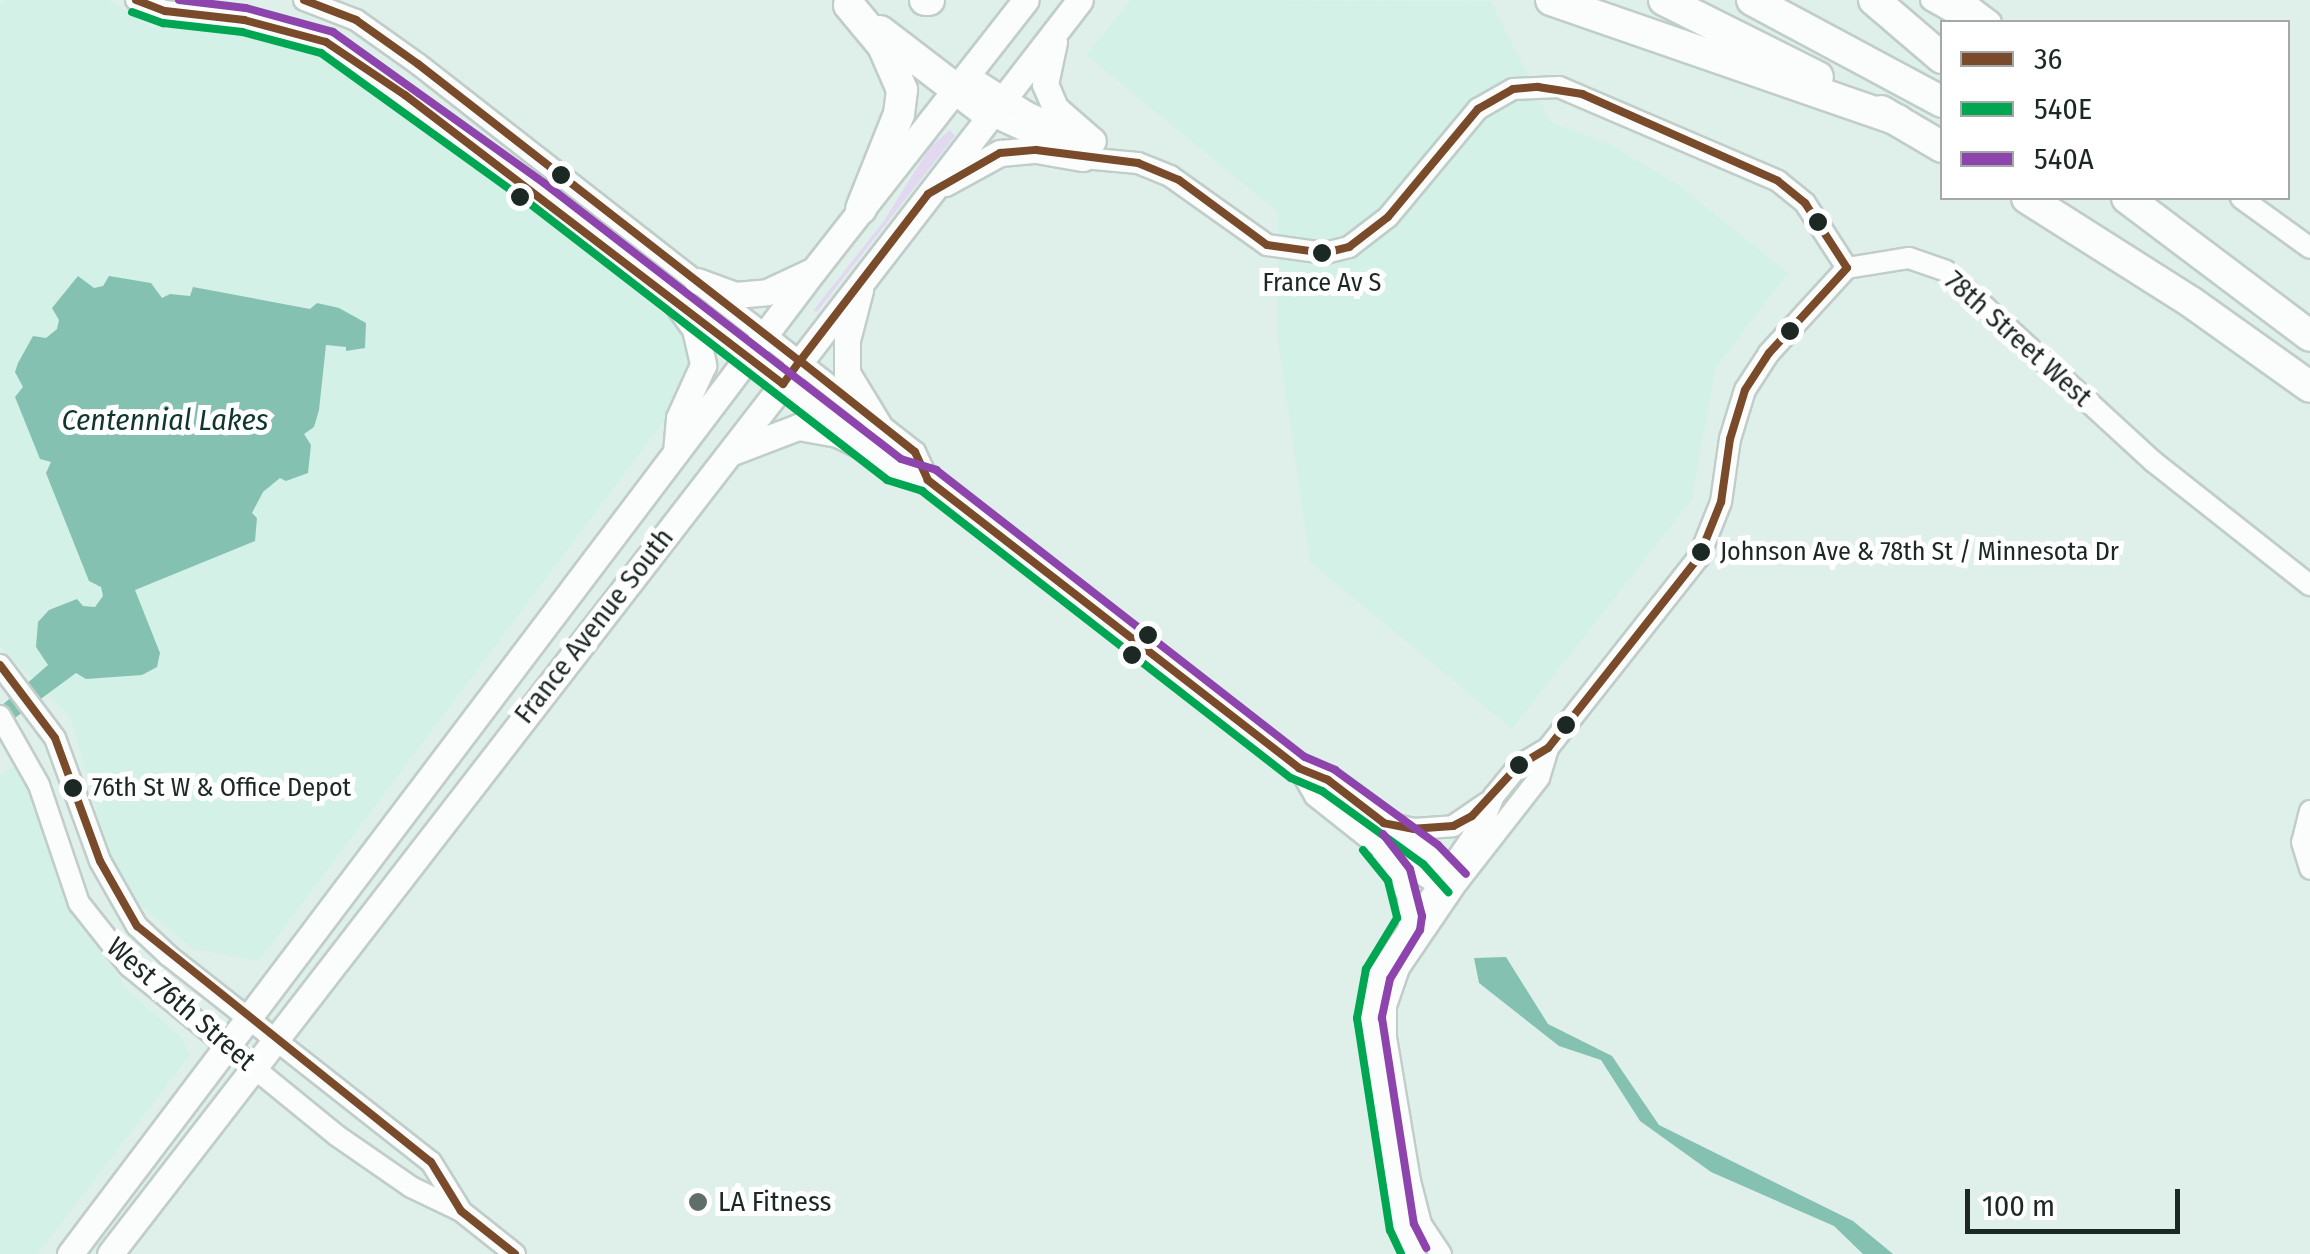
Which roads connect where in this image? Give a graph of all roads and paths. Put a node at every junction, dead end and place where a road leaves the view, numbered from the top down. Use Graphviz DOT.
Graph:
graph roads {
  1 [pos="136,0"];
  2 [pos="304,0"];
  3 [pos="1026,0"];
  4 [pos="1080,0"];
  5 [pos="1551,0"];
  6 [pos="1664,0"];
  7 [pos="1752,0"];
  8 [pos="1874,0"];
  9 [pos="1931,0"];
  10 [pos="1962,0"];
  11 [pos="846,3"];
  12 [pos="1966,20"];
  13 [pos="1987,20"];
  14 [pos="1057,30"];
  15 [pos="1940,56"];
  16 [pos="962,82"];
  17 [pos="1940,101"];
  18 [pos="996,107"];
  19 [pos="1898,120"];
  20 [pos="1940,145"];
  21 [pos="1094,152"];
  22 [pos="928,194"];
  23 [pos="2031,200"];
  24 [pos="2105,200"];
  25 [pos="2131,200"];
  26 [pos="2244,200"];
  27 [pos="862,209"];
  28 [pos="2310,248"];
  29 [pos="872,266"];
  30 [pos="1847,268"];
  31 [pos="814,270"];
  32 [pos="697,281"];
  33 [pos="2254,296"];
  34 [pos="672,297"];
  35 [pos="767,335"];
  36 [pos="2310,336"];
  37 [pos="750,358"];
  38 [pos="800,362"];
  39 [pos="783,384"];
  40 [pos="2310,387"];
  41 [pos="878,424"];
  42 [pos="866,447"];
  43 [pos="676,455"];
  44 [pos="726,455"];
  45 [pos="928,480"];
  46 [pos="2310,585"];
  47 [pos="6,671"];
  48 [pos="0,716"];
  49 [pos="1548,748"];
  50 [pos="1299,768"];
  51 [pos="1494,796"];
  52 [pos="2310,811"];
  53 [pos="1384,823"];
  54 [pos="1372,842"];
  55 [pos="2310,869"];
  56 [pos="1447,878"];
  57 [pos="1410,925"];
  58 [pos="249,1018"];
  59 [pos="275,1039"];
  60 [pos="228,1046"];
  61 [pos="253,1067"];
  62 [pos="461,1210"];
  63 [pos="70,1254"];
  64 [pos="110,1254"];
  65 [pos="516,1254"];
  66 [pos="1415,1254"];
  67 [pos="1441,1254"];
  1 -- 34 [label="street"];
  2 -- 32 [label="street"];
  3 -- 16 [label="main road, France Avenue South"];
  4 -- 14 [label="main road, France Avenue South"];
  5 -- 19 [label="highway"];
  6 -- 19 [label="highway"];
  7 -- 17 [label="highway"];
  8 -- 15 [label="highway"];
  9 -- 12 [label="street"];
  10 -- 13 [label="street"];
  11 -- 16 [label="highway"];
  11 -- 27 [label="highway"];
  14 -- 18 [label="main road, France Avenue South"];
  14 -- 21 [label="main road"];
  16 -- 18 [label="highway"];
  16 -- 27 [label="main road, France Avenue South"];
  18 -- 21 [label="street"];
  18 -- 22 [label="main road, France Avenue South"];
  19 -- 20 [label="highway"];
  21 -- 22 [label="main road"];
  21 -- 30 [label="street"];
  22 -- 29 [label="main road, France Avenue South"];
  23 -- 40 [label="highway"];
  24 -- 33 [label="highway"];
  25 -- 33 [label="highway"];
  26 -- 28 [label="street"];
  27 -- 31 [label="main road, France Avenue South"];
  29 -- 38 [label="main road, France Avenue South"];
  29 -- 41 [label="main road"];
  30 -- 46 [label="street, 78th Street West"];
  30 -- 49 [label="street"];
  31 -- 32 [label="main road"];
  31 -- 35 [label="main road, France Avenue South"];
  32 -- 35 [label="street"];
  33 -- 36 [label="highway"];
  34 -- 37 [label="street"];
  34 -- 43 [label="main road"];
  35 -- 37 [label="main road, France Avenue South"];
  35 -- 38 [label="street"];
  37 -- 39 [label="street"];
  37 -- 43 [label="main road, France Avenue South"];
  38 -- 39 [label="main road, France Avenue South"];
  38 -- 41 [label="street"];
  39 -- 42 [label="street"];
  39 -- 44 [label="main road, France Avenue South"];
  41 -- 45 [label="street"];
  42 -- 44 [label="main road"];
  42 -- 45 [label="street"];
  43 -- 58 [label="main road, France Avenue South"];
  44 -- 59 [label="main road, France Avenue South"];
  45 -- 50 [label="street"];
  47 -- 58 [label="street, West 76th Street"];
  48 -- 60 [label="street, West 76th Street"];
  49 -- 51 [label="street"];
  49 -- 56 [label="street"];
  50 -- 53 [label="street"];
  50 -- 54 [label="street"];
  51 -- 53 [label="street"];
  51 -- 56 [label="street"];
  52 -- 55 [label="street"];
  53 -- 56 [label="street"];
  54 -- 56 [label="street"];
  54 -- 57 [label="street"];
  56 -- 57 [label="street"];
  56 -- 67 [label="street"];
  57 -- 66 [label="street"];
  58 -- 59 [label="street, West 76th Street"];
  58 -- 60 [label="main road, France Avenue South"];
  59 -- 61 [label="main road, France Avenue South"];
  59 -- 62 [label="street, West 76th Street"];
  60 -- 61 [label="street, West 76th Street"];
  60 -- 63 [label="main road, France Avenue South"];
  61 -- 62 [label="street, West 76th Street"];
  61 -- 64 [label="main road, France Avenue South"];
  62 -- 65 [label="street, West 76th Street"];
}
